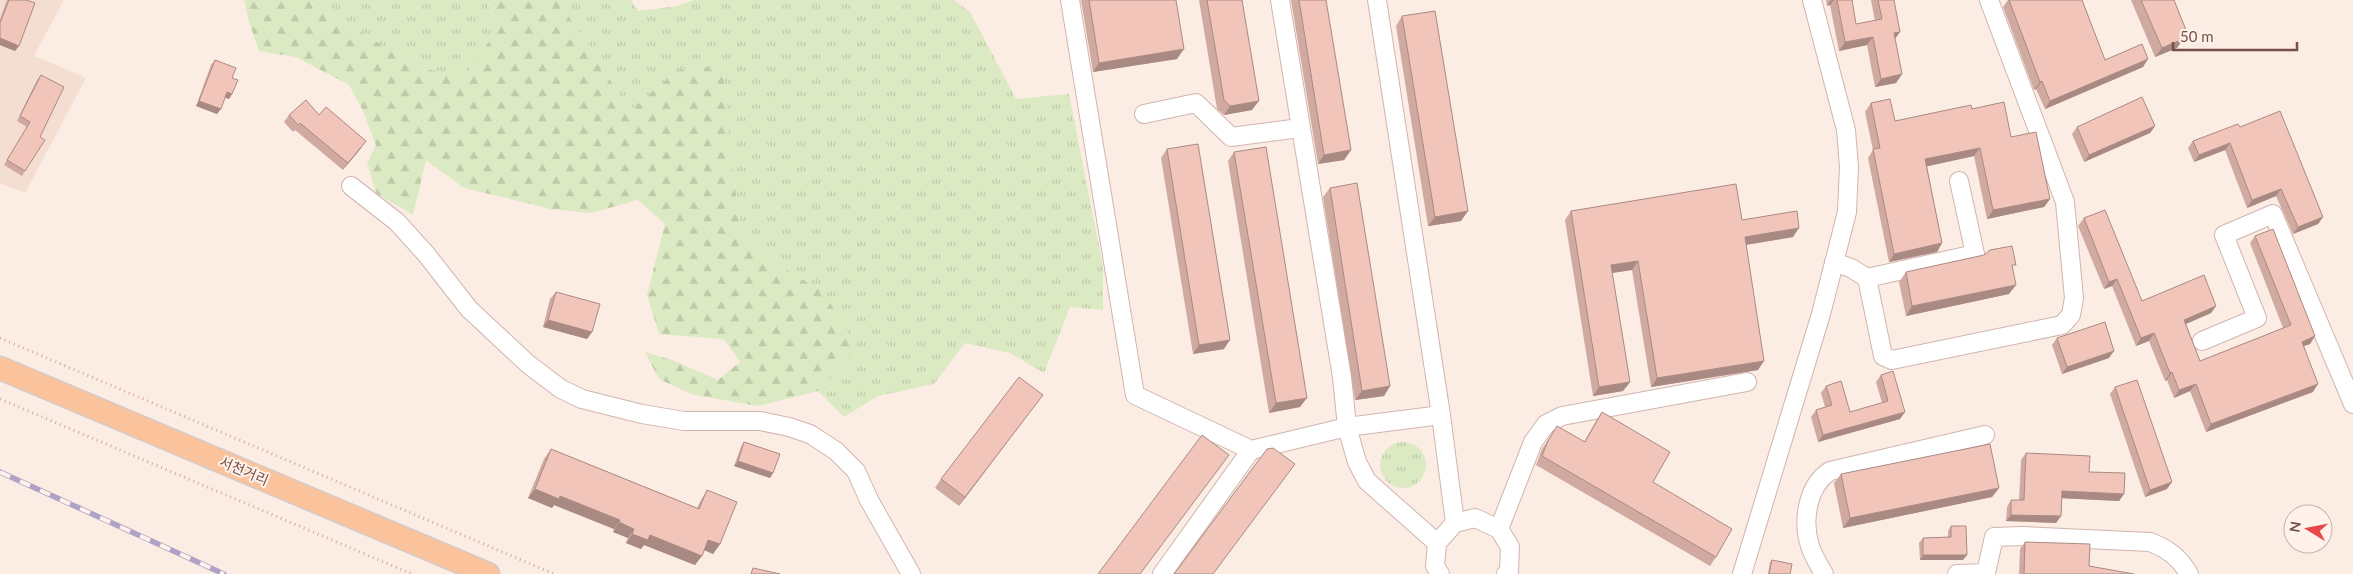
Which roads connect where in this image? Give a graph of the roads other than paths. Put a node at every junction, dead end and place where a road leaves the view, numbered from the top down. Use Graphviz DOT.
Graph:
graph roads {
  1 [pos="1070,0"];
  2 [pos="1280,0"];
  3 [pos="1377,0"];
  4 [pos="1812,0"];
  5 [pos="1989,0"];
  6 [pos="1144,114"];
  7 [pos="1300,128"];
  8 [pos="1959,181"];
  9 [pos="352,186"];
  10 [pos="1834,262"];
  11 [pos="1867,278"];
  12 [pos="2202,341"];
  13 [pos="0,368"];
  14 [pos="1748,382"];
  15 [pos="2353,404"];
  16 [pos="1441,415"];
  17 [pos="1347,427"];
  18 [pos="1986,436"];
  19 [pos="1251,450"];
  20 [pos="1455,523"];
  21 [pos="1500,529"];
  22 [pos="1437,543"];
  23 [pos="1509,573"];
  24 [pos="488,574"];
  25 [pos="911,574"];
  26 [pos="1162,574"];
  27 [pos="1440,574"];
  28 [pos="1742,574"];
  29 [pos="1824,574"];
  30 [pos="1957,574"];
  31 [pos="2189,574"];
  1 -- 19 [label="street"];
  2 -- 7 [label="street"];
  3 -- 16 [label="street"];
  4 -- 10 [label="street"];
  5 -- 11 [label="street"];
  6 -- 7 [label="street"];
  7 -- 17 [label="street"];
  8 -- 11 [label="street"];
  9 -- 25 [label="street"];
  10 -- 11 [label="street"];
  10 -- 28 [label="street"];
  12 -- 15 [label="street"];
  13 -- 24 [label="main road, 서천거리"];
  14 -- 21 [label="street"];
  16 -- 17 [label="street"];
  16 -- 20 [label="street"];
  17 -- 19 [label="street"];
  17 -- 22 [label="street"];
  18 -- 29 [label="street"];
  19 -- 26 [label="street"];
  20 -- 21 [label="street"];
  20 -- 22 [label="street"];
  21 -- 23 [label="street"];
  22 -- 27 [label="street"];
  30 -- 31 [label="street"];
}
